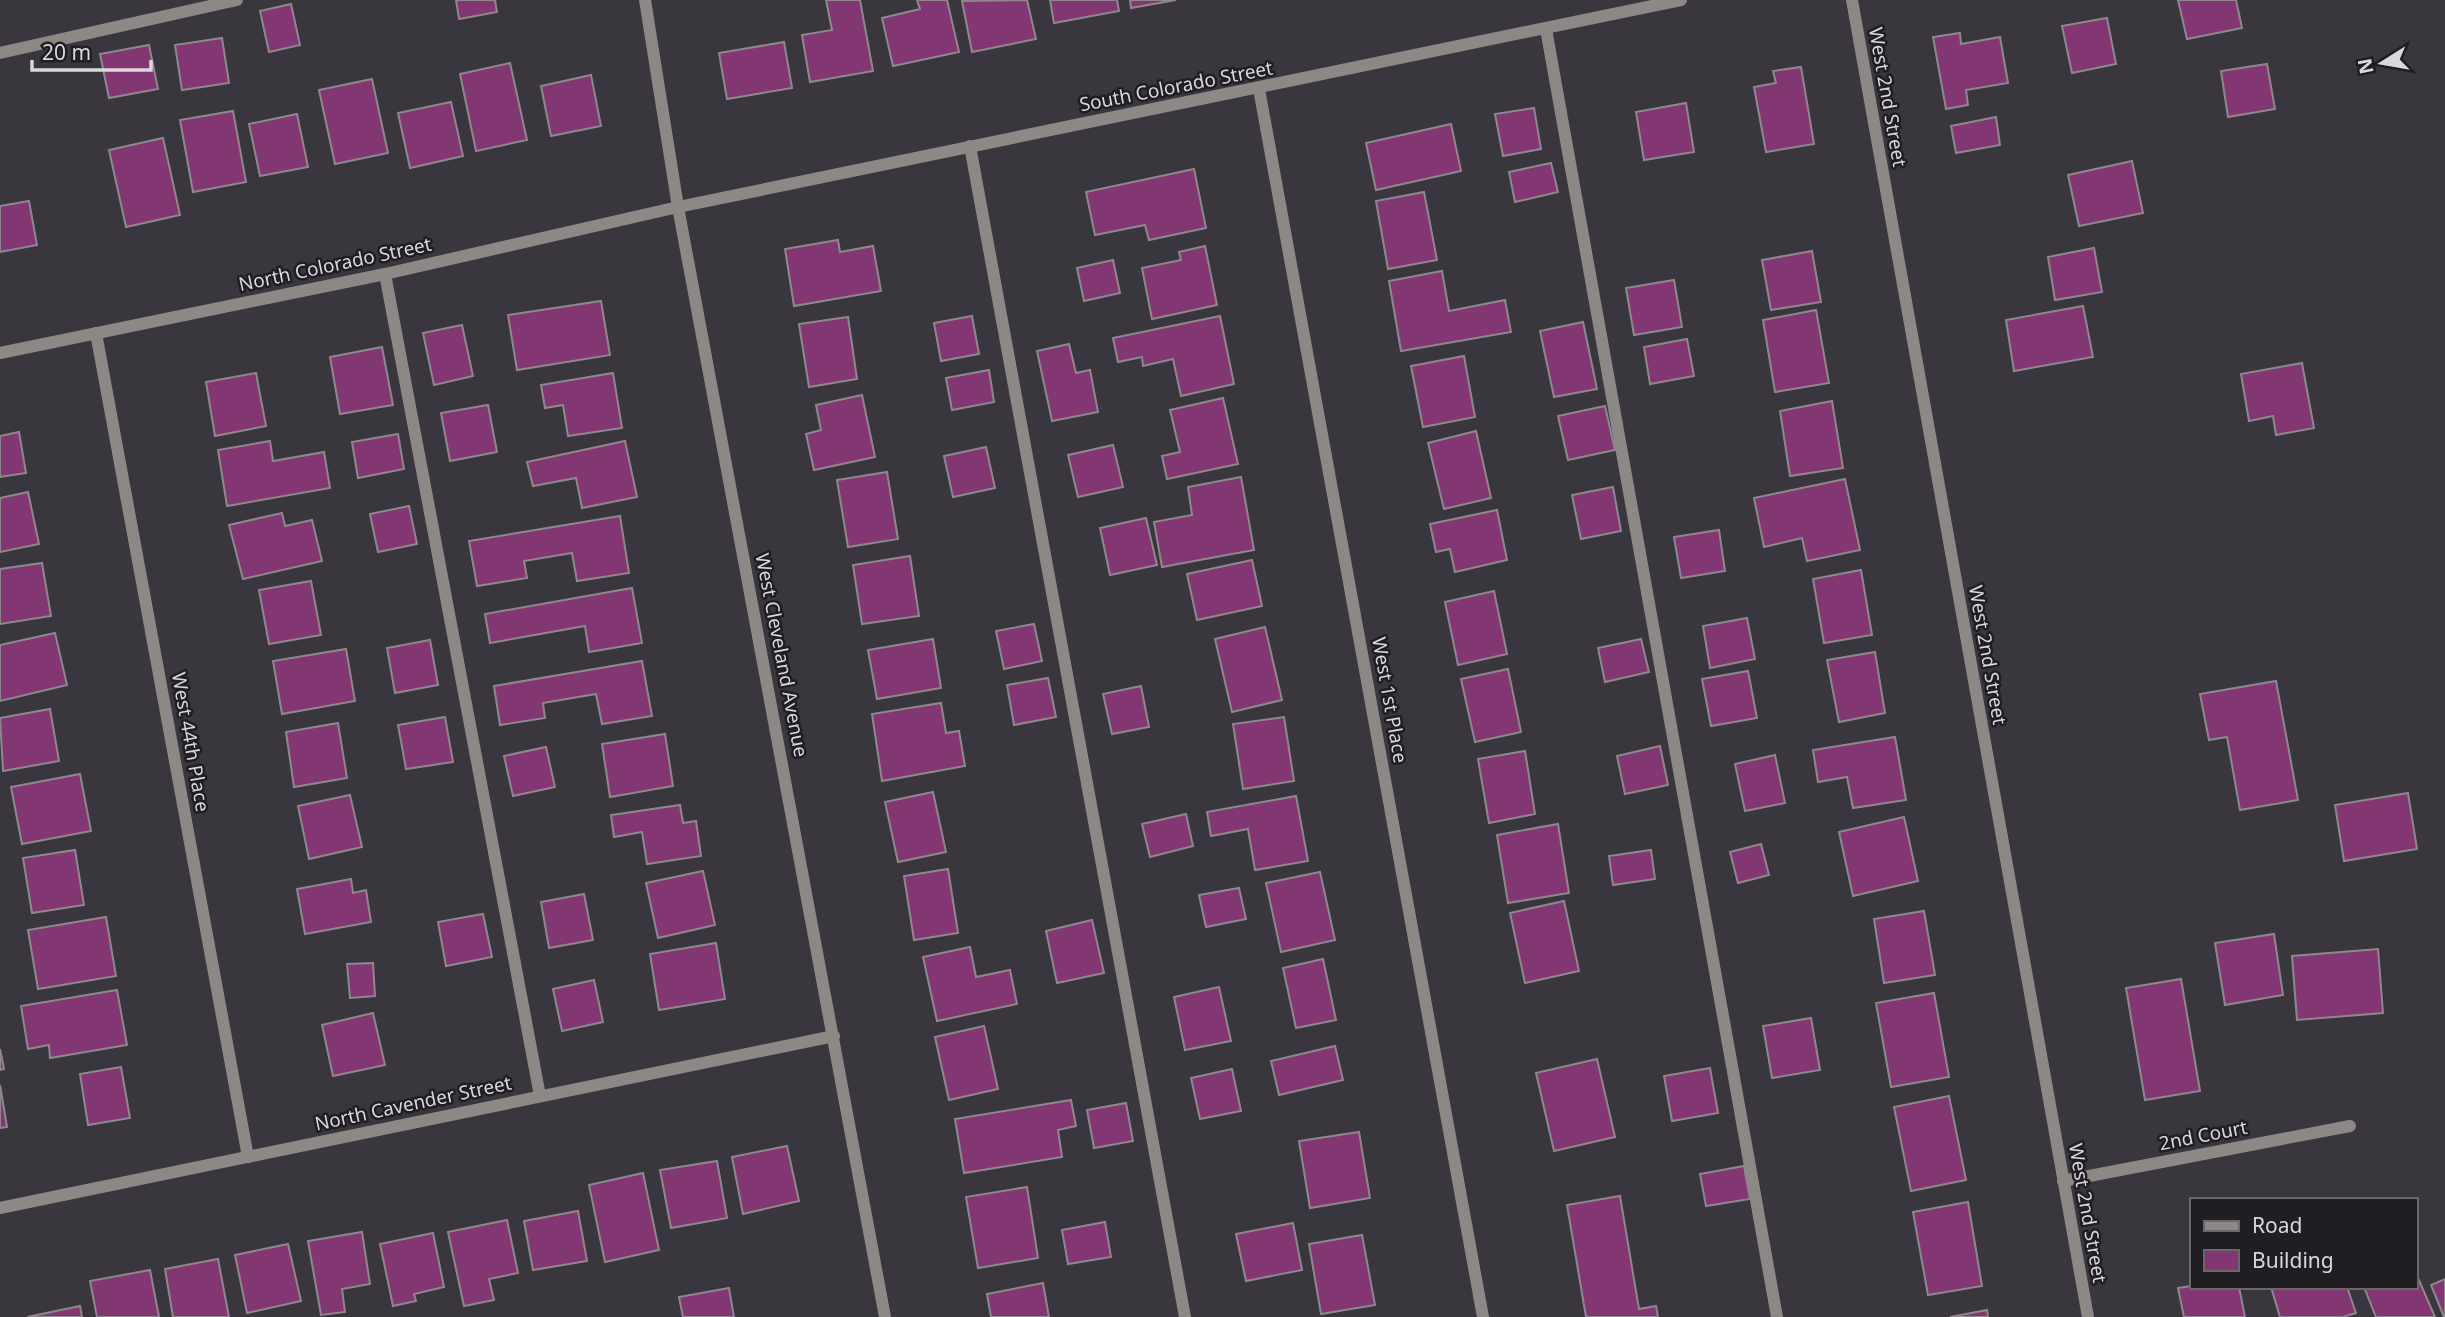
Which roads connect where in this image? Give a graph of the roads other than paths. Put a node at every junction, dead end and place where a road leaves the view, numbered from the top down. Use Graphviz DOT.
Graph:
graph roads {
  1 [pos="237,0"];
  2 [pos="645,0"];
  3 [pos="1681,0"];
  4 [pos="1852,0"];
  5 [pos="1546,29"];
  6 [pos="0,53"];
  7 [pos="1259,89"];
  8 [pos="970,146"];
  9 [pos="678,207"];
  10 [pos="385,274"];
  11 [pos="96,333"];
  12 [pos="0,353"];
  13 [pos="834,1035"];
  14 [pos="540,1096"];
  15 [pos="2350,1126"];
  16 [pos="248,1157"];
  17 [pos="2063,1181"];
  18 [pos="0,1208"];
  19 [pos="885,1317"];
  20 [pos="1185,1317"];
  21 [pos="1483,1317"];
  22 [pos="1777,1317"];
  23 [pos="2088,1317"];
  1 -- 6 [label="street"];
  2 -- 9 [label="street, West Cleveland Avenue"];
  3 -- 5 [label="street, South Colorado Street"];
  4 -- 17 [label="street, West 2nd Street"];
  5 -- 7 [label="street, South Colorado Street"];
  5 -- 22 [label="street"];
  7 -- 8 [label="street, South Colorado Street"];
  7 -- 21 [label="street, West 1st Place"];
  8 -- 9 [label="street, South Colorado Street"];
  8 -- 20 [label="street"];
  9 -- 10 [label="street, North Colorado Street"];
  9 -- 13 [label="street, West Cleveland Avenue"];
  10 -- 11 [label="street, North Colorado Street"];
  10 -- 14 [label="street"];
  11 -- 12 [label="street, North Colorado Street"];
  11 -- 16 [label="street, West 44th Place"];
  13 -- 14 [label="street, North Cavender Street"];
  13 -- 19 [label="street, West Cleveland Avenue"];
  14 -- 16 [label="street, North Cavender Street"];
  15 -- 17 [label="street, 2nd Court"];
  16 -- 18 [label="street, North Cavender Street"];
  17 -- 23 [label="street, West 2nd Street"];
}
